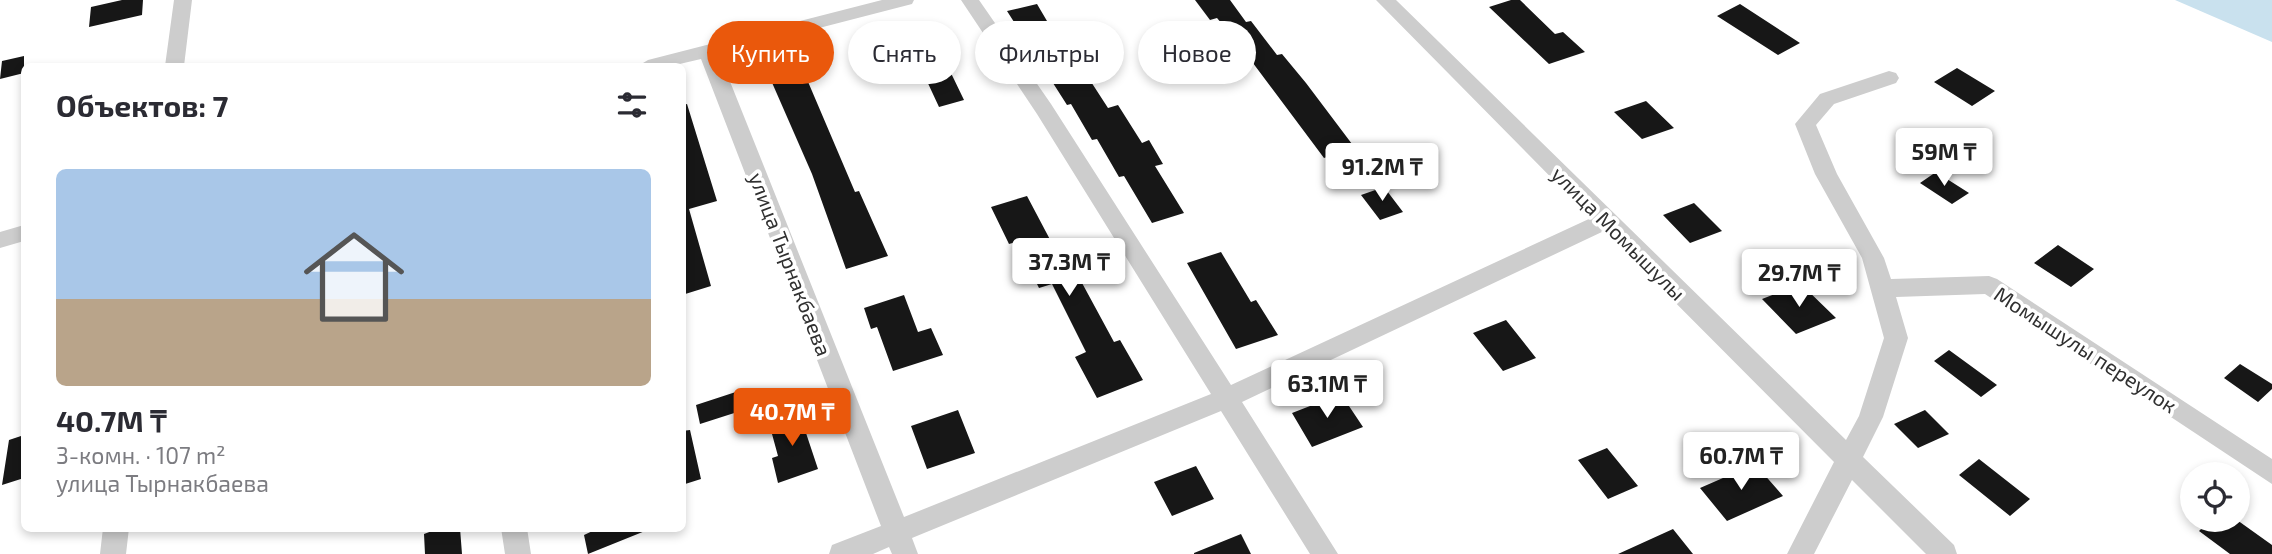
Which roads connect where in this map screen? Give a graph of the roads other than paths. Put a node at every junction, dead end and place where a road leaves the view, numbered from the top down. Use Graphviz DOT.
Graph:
graph roads {
  1 [pos="183,0"];
  2 [pos="905,0"];
  3 [pos="970,0"];
  4 [pos="1385,0"];
  5 [pos="824,21"];
  6 [pos="707,51"];
  7 [pos="175,63"];
  8 [pos="660,63"];
  9 [pos="1889,78"];
  10 [pos="721,84"];
  11 [pos="1607,220"];
  12 [pos="21,234"];
  13 [pos="0,240"];
  14 [pos="1881,288"];
  15 [pos="1227,398"];
  16 [pos="1849,460"];
  17 [pos="2272,473"];
  18 [pos="116,532"];
  19 [pos="515,532"];
  20 [pos="901,544"];
  21 [pos="113,554"];
  22 [pos="518,554"];
  23 [pos="842,554"];
  24 [pos="1325,554"];
  25 [pos="1800,554"];
  26 [pos="1944,554"];
  1 -- 7 [label="street"];
  2 -- 5 [label="street"];
  3 -- 15 [label="street"];
  4 -- 11 [label="street, улица Момышулы"];
  6 -- 8 [label="street"];
  9 -- 14 [label="street"];
  10 -- 20 [label="street, улица Тырнакбаева"];
  11 -- 15 [label="street"];
  11 -- 16 [label="street, улица Момышулы"];
  12 -- 13 [label="street"];
  14 -- 16 [label="street"];
  14 -- 17 [label="street, Момышулы переулок"];
  15 -- 20 [label="street"];
  15 -- 24 [label="street"];
  16 -- 25 [label="street"];
  16 -- 26 [label="street, улица Момышулы"];
  18 -- 21 [label="street"];
  19 -- 22 [label="street"];
  20 -- 23 [label="street"];
}
